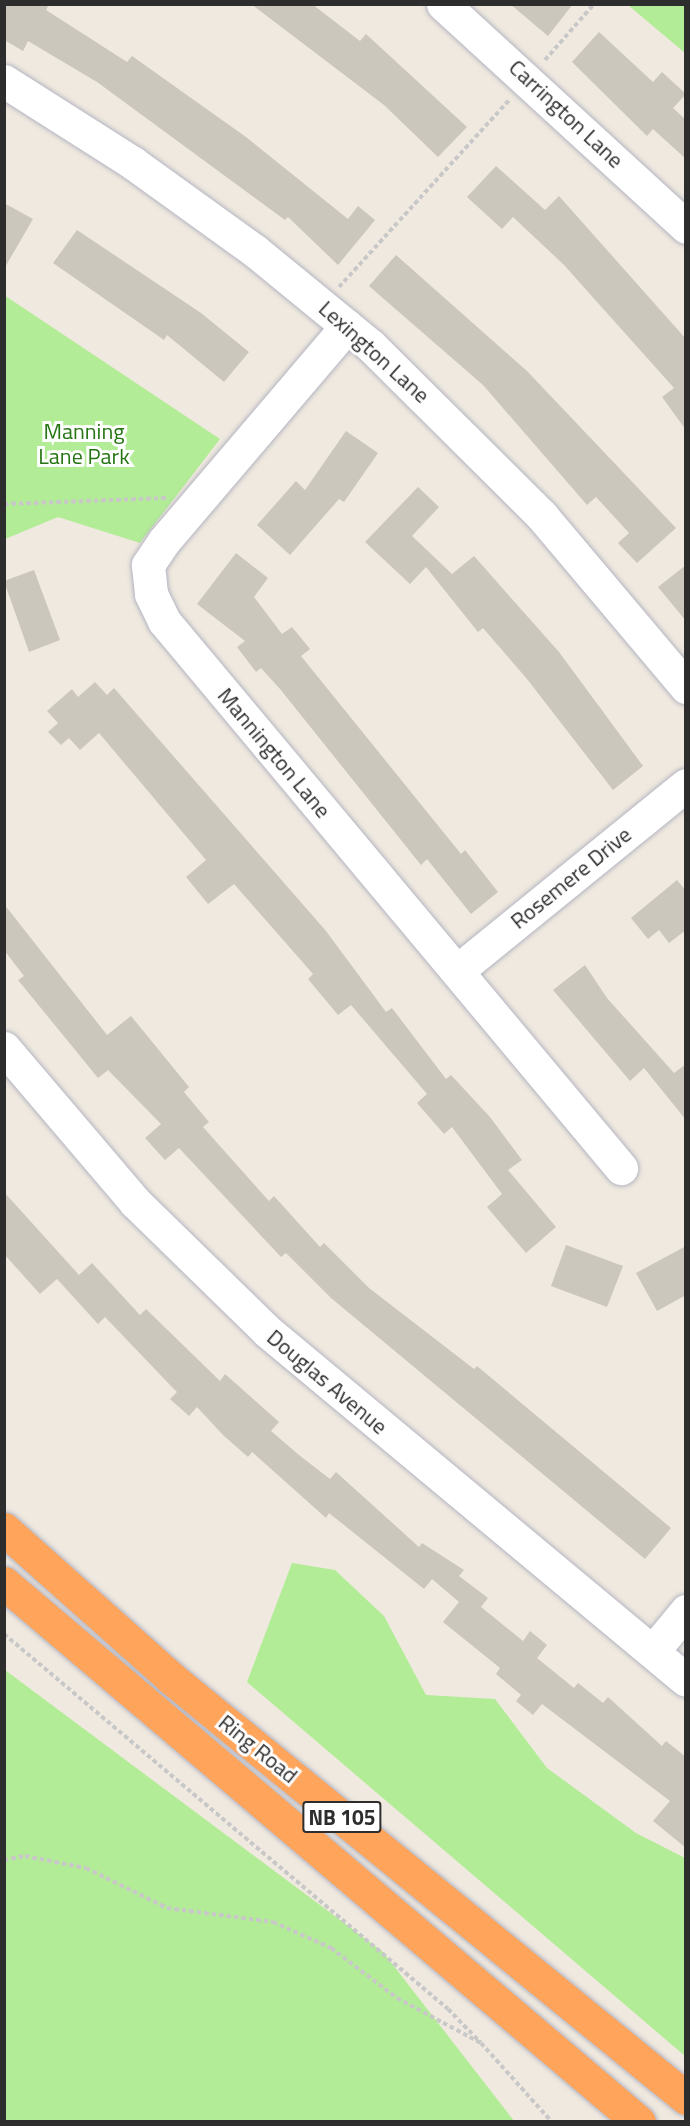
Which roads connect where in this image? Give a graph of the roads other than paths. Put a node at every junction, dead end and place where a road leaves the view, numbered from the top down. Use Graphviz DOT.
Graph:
graph roads {
  1 [pos="443,4"];
  2 [pos="4,81"];
  3 [pos="686,227"];
  4 [pos="335,316"];
  5 [pos="686,687"];
  6 [pos="686,785"];
  7 [pos="457,971"];
  8 [pos="4,1048"];
  9 [pos="621,1168"];
  10 [pos="4,1529"];
  11 [pos="4,1583"];
  12 [pos="686,1611"];
  13 [pos="653,1651"];
  14 [pos="686,1680"];
  15 [pos="686,2098"];
  16 [pos="639,2121"];
  1 -- 3 [label="street, Carrington Lane"];
  2 -- 4 [label="street, Lexington Lane"];
  4 -- 5 [label="street, Lexington Lane"];
  4 -- 7 [label="street, Mannington Lane"];
  6 -- 7 [label="street, Rosemere Drive"];
  7 -- 9 [label="street, Mannington Lane"];
  8 -- 13 [label="street, Douglas Avenue"];
  10 -- 15 [label="highway, Ring Road / NB 105"];
  11 -- 16 [label="highway, Ring Road / NB 105"];
  12 -- 13 [label="street"];
  13 -- 14 [label="street, Douglas Avenue"];
}
